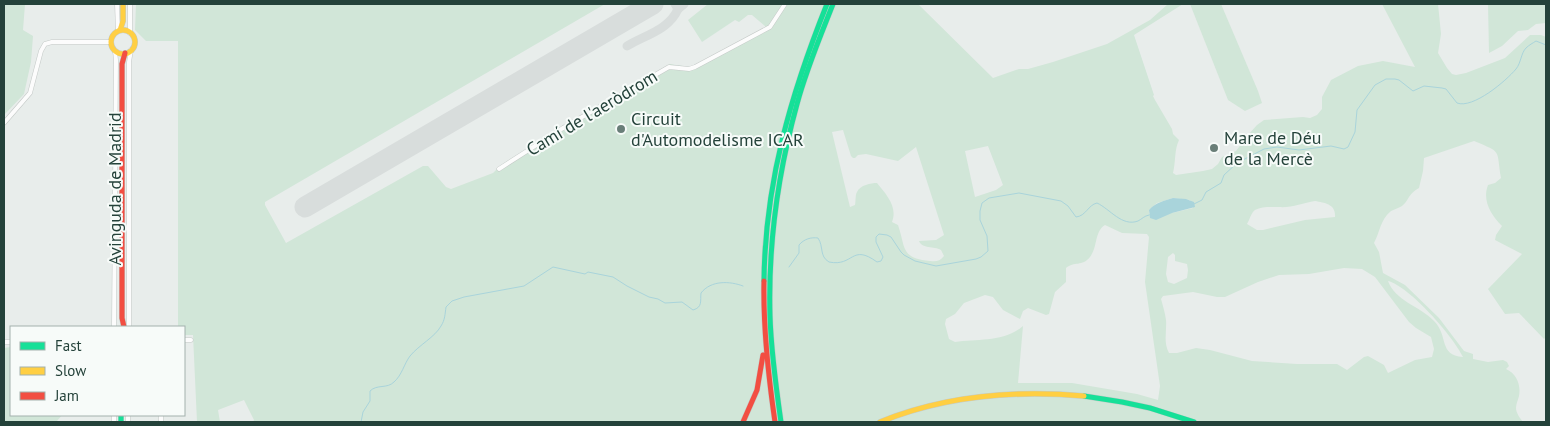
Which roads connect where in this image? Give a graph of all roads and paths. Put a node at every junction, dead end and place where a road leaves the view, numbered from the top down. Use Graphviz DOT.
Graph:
graph roads {
  1 [pos="117,4"];
  2 [pos="123,4"];
  3 [pos="130,4"];
  4 [pos="784,4"];
  5 [pos="826,4"];
  6 [pos="833,4"];
  7 [pos="123,18"];
  8 [pos="119,30"];
  9 [pos="129,32"];
  10 [pos="111,42"];
  11 [pos="116,52"];
  12 [pos="128,52"];
  13 [pos="122,64"];
  14 [pos="4,123"];
  15 [pos="499,169"];
  16 [pos="122,318"];
  17 [pos="114,326"];
  18 [pos="119,326"];
  19 [pos="124,326"];
  20 [pos="129,326"];
  21 [pos="764,337"];
  22 [pos="185,340"];
  23 [pos="191,340"];
  24 [pos="743,422"];
  25 [pos="775,422"];
  26 [pos="781,422"];
  27 [pos="880,422"];
  28 [pos="1194,422"];
  1 -- 8 [label="street"];
  2 -- 7 [label="main road"];
  3 -- 9 [label="street"];
  4 -- 15 [label="street, Camí de l'aeròdrom"];
  5 -- 21 [label="main road"];
  6 -- 26 [label="main road"];
  7 -- 8 [label="main road"];
  7 -- 9 [label="main road"];
  8 -- 9 [label="main road"];
  8 -- 10 [label="main road"];
  9 -- 12 [label="main road"];
  10 -- 11 [label="main road"];
  10 -- 14 [label="street"];
  11 -- 12 [label="main road"];
  11 -- 13 [label="main road, Avinguda de Madrid"];
  11 -- 17 [label="street, Avinguda de Madrid"];
  12 -- 13 [label="main road, Avinguda de Madrid"];
  12 -- 20 [label="street, Avinguda de Madrid"];
  13 -- 16 [label="main road, Avinguda de Madrid"];
  16 -- 18 [label="main road, Avinguda de Madrid"];
  16 -- 19 [label="main road, Avinguda de Madrid"];
  21 -- 24 [label="main road"];
  21 -- 25 [label="main road"];
  22 -- 23 [label="street"];
  27 -- 28 [label="main road"];
}
